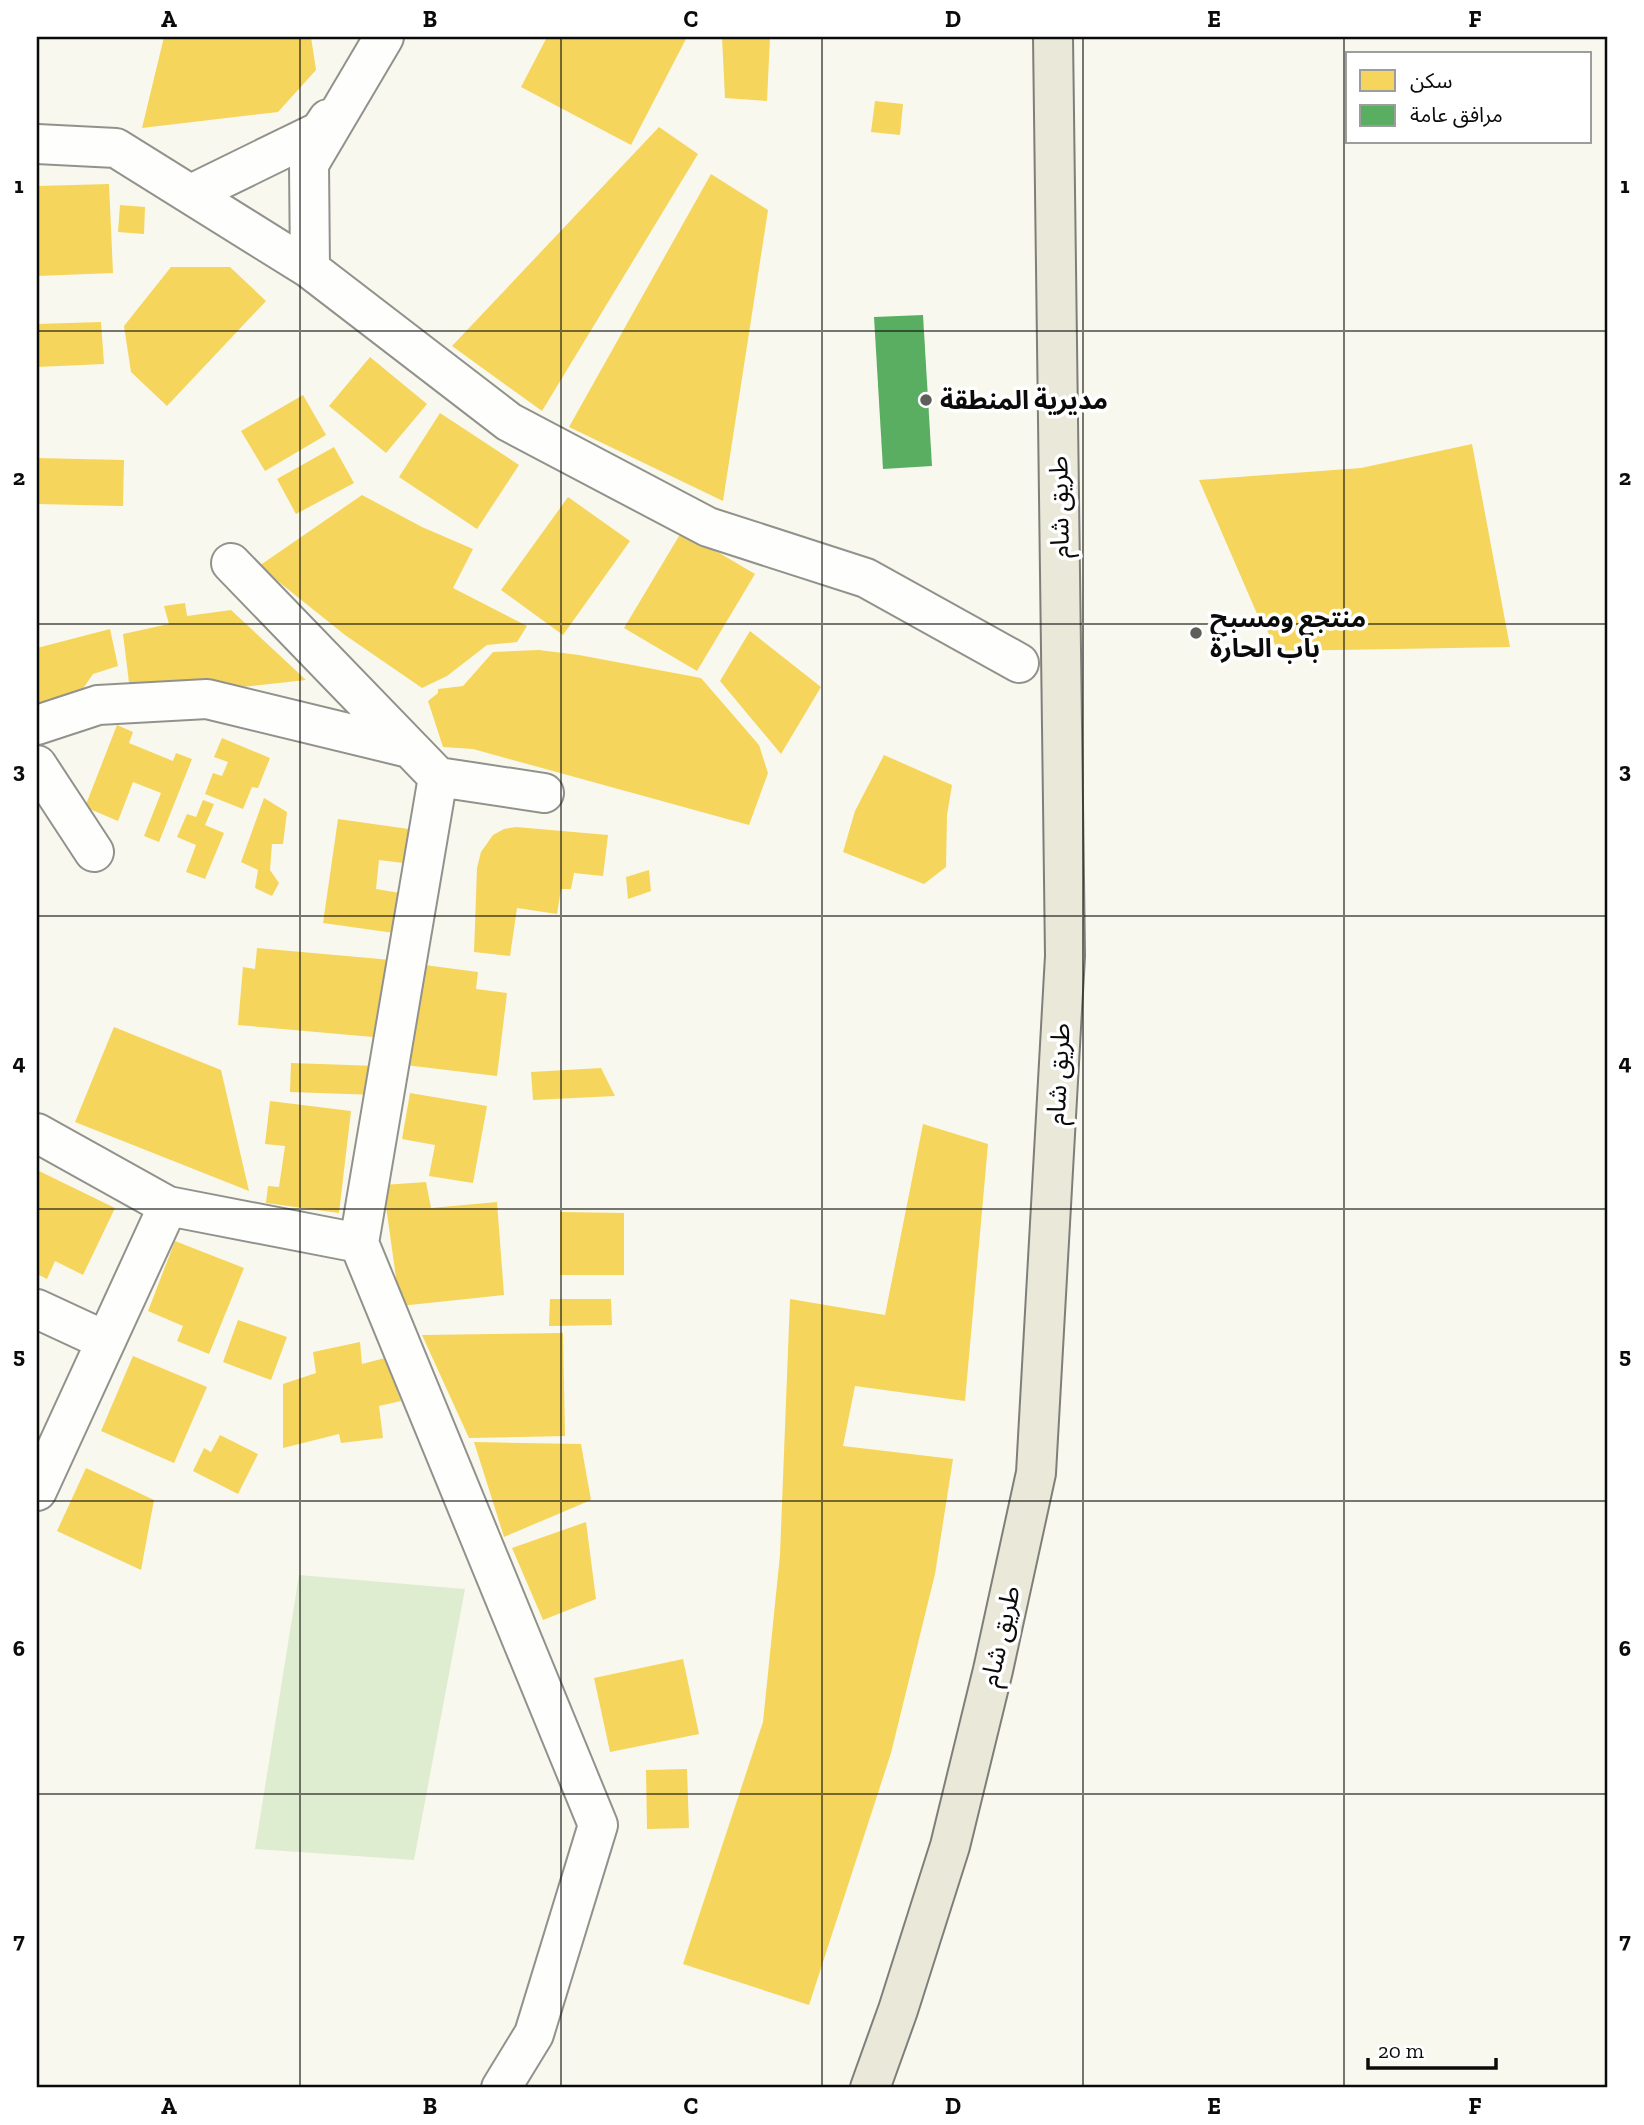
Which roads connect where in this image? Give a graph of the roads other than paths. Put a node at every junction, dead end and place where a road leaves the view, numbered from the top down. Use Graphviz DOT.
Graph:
graph roads {
  1 [pos="384,37"];
  2 [pos="1053,37"];
  3 [pos="37,144"];
  4 [pos="191,194"];
  5 [pos="310,269"];
  6 [pos="231,563"];
  7 [pos="1019,663"];
  8 [pos="37,725"];
  9 [pos="410,748"];
  10 [pos="37,765"];
  11 [pos="438,777"];
  12 [pos="544,793"];
  13 [pos="94,852"];
  14 [pos="37,1133"];
  15 [pos="168,1206"];
  16 [pos="359,1244"];
  17 [pos="37,1309"];
  18 [pos="106,1341"];
  19 [pos="37,1491"];
  20 [pos="501,2088"];
  21 [pos="870,2088"];
  1 -- 4 [label="street"];
  1 -- 5 [label="street"];
  2 -- 21 [label="main road, طريق شام"];
  3 -- 4 [label="street"];
  4 -- 5 [label="street"];
  5 -- 7 [label="street"];
  6 -- 9 [label="street"];
  8 -- 9 [label="street"];
  9 -- 11 [label="street"];
  10 -- 13 [label="street"];
  11 -- 12 [label="street"];
  11 -- 16 [label="street"];
  14 -- 15 [label="street"];
  15 -- 16 [label="street"];
  15 -- 18 [label="street"];
  16 -- 20 [label="street"];
  17 -- 18 [label="street"];
  18 -- 19 [label="street"];
}
